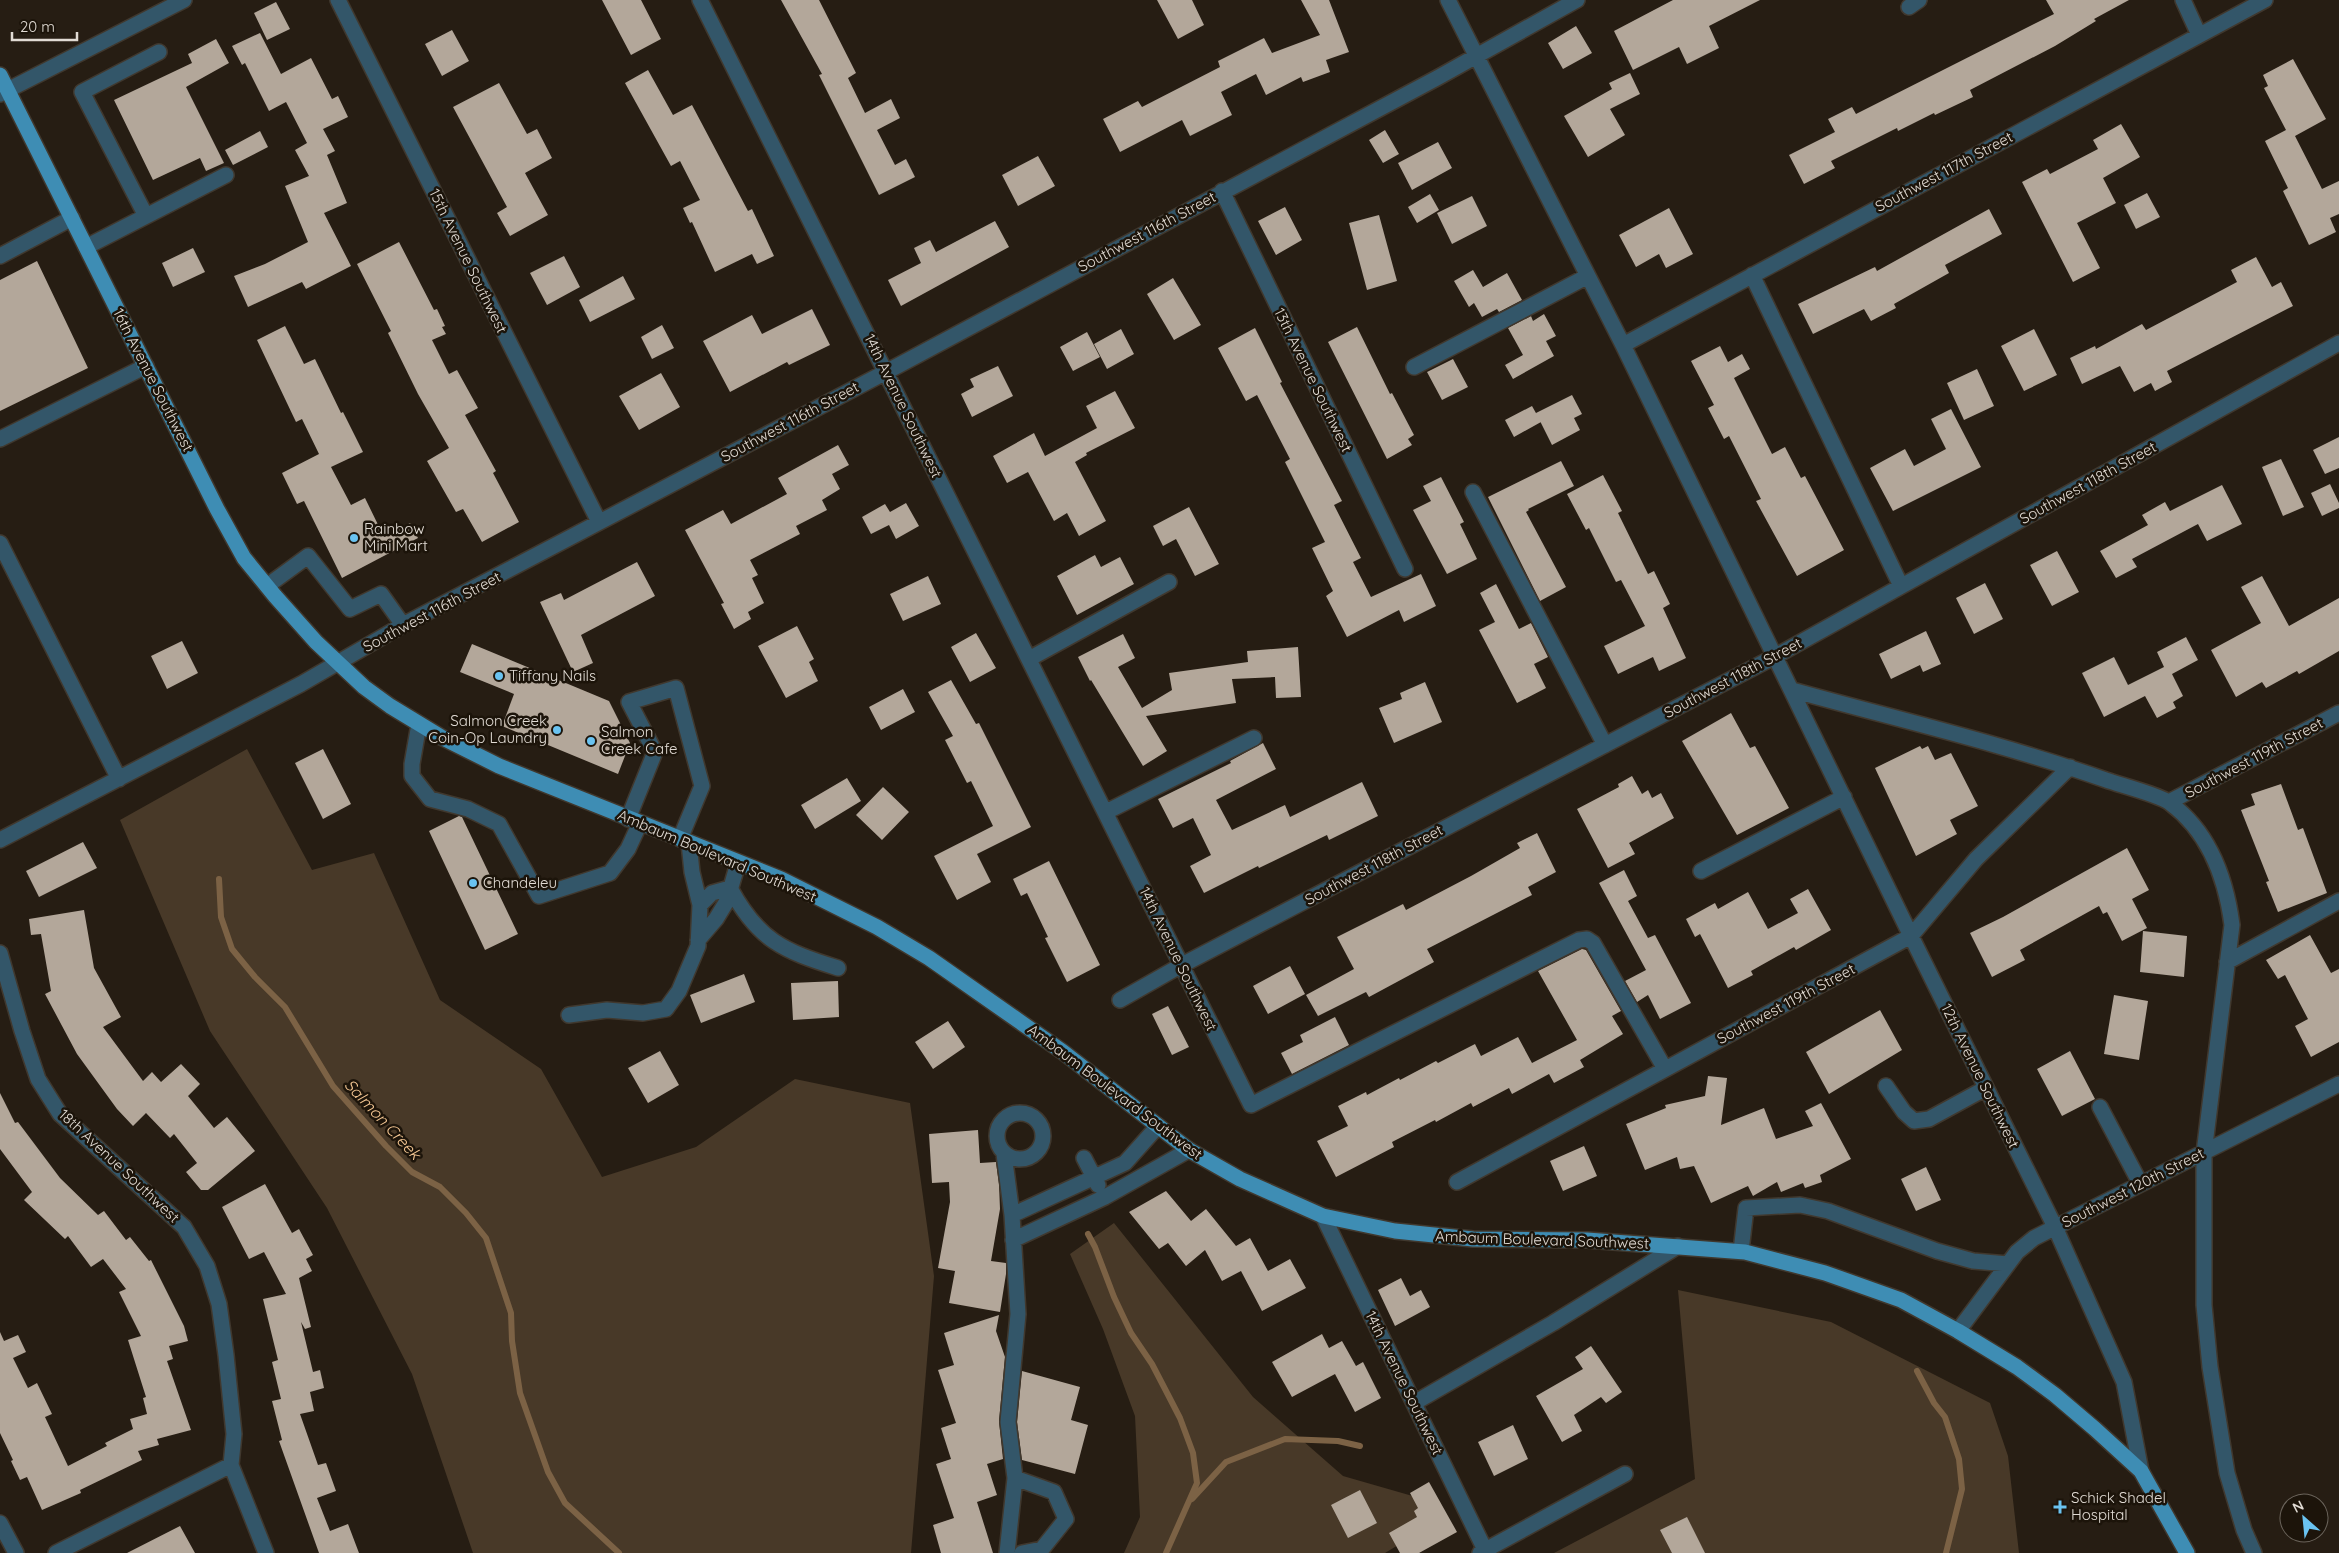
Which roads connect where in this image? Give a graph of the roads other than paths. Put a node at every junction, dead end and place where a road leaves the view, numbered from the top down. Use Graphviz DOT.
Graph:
graph roads {
  1 [pos="184,0"];
  2 [pos="338,0"];
  3 [pos="700,0"];
  4 [pos="1448,0"];
  5 [pos="1577,0"];
  6 [pos="2183,0"];
  7 [pos="2265,0"];
  8 [pos="2200,35"];
  9 [pos="160,52"];
  10 [pos="1476,56"];
  11 [pos="0,75"];
  12 [pos="4,92"];
  13 [pos="226,174"];
  14 [pos="1222,191"];
  15 [pos="146,216"];
  16 [pos="72,218"];
  17 [pos="86,247"];
  18 [pos="0,256"];
  19 [pos="1752,275"];
  20 [pos="1588,276"];
  21 [pos="2339,344"];
  22 [pos="1622,345"];
  23 [pos="146,366"];
  24 [pos="1414,368"];
  25 [pos="886,372"];
  26 [pos="0,439"];
  27 [pos="1473,492"];
  28 [pos="599,522"];
  29 [pos="0,543"];
  30 [pos="1405,569"];
  31 [pos="1169,582"];
  32 [pos="267,586"];
  33 [pos="1901,586"];
  34 [pos="403,625"];
  35 [pos="1774,657"];
  36 [pos="1029,659"];
  37 [pos="339,663"];
  38 [pos="1792,690"];
  39 [pos="2339,713"];
  40 [pos="419,724"];
  41 [pos="1254,738"];
  42 [pos="1605,744"];
  43 [pos="2070,767"];
  44 [pos="119,779"];
  45 [pos="1844,797"];
  46 [pos="2169,802"];
  47 [pos="1106,812"];
  48 [pos="634,821"];
  49 [pos="0,839"];
  50 [pos="684,841"];
  51 [pos="738,862"];
  52 [pos="1701,871"];
  53 [pos="730,888"];
  54 [pos="2339,901"];
  55 [pos="700,905"];
  56 [pos="1911,936"];
  57 [pos="698,940"];
  58 [pos="0,953"];
  59 [pos="2227,962"];
  60 [pos="1180,966"];
  61 [pos="838,968"];
  62 [pos="1120,1000"];
  63 [pos="569,1015"];
  64 [pos="1665,1069"];
  65 [pos="2339,1084"];
  66 [pos="1886,1086"];
  67 [pos="1986,1088"];
  68 [pos="2100,1106"];
  69 [pos="1158,1126"];
  70 [pos="1189,1150"];
  71 [pos="2204,1152"];
  72 [pos="1004,1154"];
  73 [pos="1084,1158"];
  74 [pos="1094,1177"];
  75 [pos="1457,1182"];
  76 [pos="2140,1183"];
  77 [pos="1105,1197"];
  78 [pos="1012,1215"];
  79 [pos="1323,1216"];
  80 [pos="2055,1227"];
  81 [pos="1013,1240"];
  82 [pos="1678,1246"];
  83 [pos="1741,1252"];
  84 [pos="2008,1264"];
  85 [pos="1958,1331"];
  86 [pos="1414,1403"];
  87 [pos="231,1466"];
  88 [pos="2141,1470"];
  89 [pos="1625,1474"];
  90 [pos="1014,1478"];
  91 [pos="0,1523"];
  92 [pos="1483,1552"];
  93 [pos="16,1553"];
  94 [pos="56,1553"];
  95 [pos="266,1553"];
  96 [pos="1007,1553"];
  97 [pos="1022,1553"];
  98 [pos="2187,1553"];
  99 [pos="2254,1553"];
  1 -- 12 [label="street"];
  2 -- 28 [label="street, 15th Avenue Southwest"];
  3 -- 25 [label="street, 14th Avenue Southwest"];
  4 -- 10 [label="street, 12th Avenue Southwest"];
  5 -- 10 [label="street, Southwest 116th Street"];
  6 -- 8 [label="street"];
  7 -- 8 [label="street, Southwest 117th Street"];
  8 -- 19 [label="street, Southwest 117th Street"];
  9 -- 15 [label="street"];
  10 -- 14 [label="street, Southwest 116th Street"];
  10 -- 20 [label="street, 12th Avenue Southwest"];
  11 -- 12 [label="main road, 16th Avenue Southwest"];
  12 -- 16 [label="main road, 16th Avenue Southwest"];
  13 -- 15 [label="street"];
  14 -- 25 [label="street, Southwest 116th Street"];
  14 -- 30 [label="street, 13th Avenue Southwest"];
  15 -- 17 [label="street"];
  16 -- 17 [label="main road, 16th Avenue Southwest"];
  16 -- 18 [label="street"];
  17 -- 23 [label="main road, 16th Avenue Southwest"];
  19 -- 22 [label="street, Southwest 117th Street"];
  19 -- 33 [label="street"];
  20 -- 22 [label="street, 12th Avenue Southwest"];
  20 -- 24 [label="street"];
  21 -- 33 [label="street, Southwest 118th Street"];
  22 -- 35 [label="street, 12th Avenue Southwest"];
  23 -- 26 [label="street"];
  23 -- 32 [label="main road, 16th Avenue Southwest"];
  25 -- 28 [label="street, Southwest 116th Street"];
  25 -- 36 [label="street, 14th Avenue Southwest"];
  27 -- 42 [label="street"];
  28 -- 34 [label="street, Southwest 116th Street"];
  29 -- 44 [label="street"];
  31 -- 36 [label="street"];
  32 -- 34 [label="street"];
  32 -- 37 [label="main road, 16th Avenue Southwest"];
  33 -- 35 [label="street, Southwest 118th Street"];
  34 -- 37 [label="street, Southwest 116th Street"];
  35 -- 38 [label="street, 12th Avenue Southwest"];
  35 -- 42 [label="street, Southwest 118th Street"];
  36 -- 47 [label="street, 14th Avenue Southwest"];
  37 -- 40 [label="main road, Ambaum Boulevard Southwest"];
  37 -- 44 [label="street, Southwest 116th Street"];
  38 -- 43 [label="street"];
  38 -- 45 [label="street, 12th Avenue Southwest"];
  39 -- 46 [label="street, Southwest 119th Street"];
  40 -- 48 [label="main road, Ambaum Boulevard Southwest"];
  40 -- 48 [label="street"];
  41 -- 47 [label="street"];
  42 -- 60 [label="street, Southwest 118th Street"];
  43 -- 46 [label="street"];
  43 -- 56 [label="street, Southwest 119th Street"];
  44 -- 49 [label="street, Southwest 116th Street"];
  45 -- 52 [label="street"];
  45 -- 56 [label="street, 12th Avenue Southwest"];
  46 -- 59 [label="street"];
  47 -- 60 [label="street, 14th Avenue Southwest"];
  48 -- 50 [label="main road, Ambaum Boulevard Southwest"];
  48 -- 50 [label="street"];
  50 -- 51 [label="main road, Ambaum Boulevard Southwest"];
  50 -- 55 [label="street"];
  51 -- 53 [label="street"];
  51 -- 69 [label="main road, Ambaum Boulevard Southwest"];
  53 -- 55 [label="street"];
  53 -- 57 [label="street"];
  53 -- 61 [label="street"];
  54 -- 59 [label="street"];
  55 -- 57 [label="street"];
  56 -- 64 [label="street, Southwest 119th Street"];
  56 -- 67 [label="street, 12th Avenue Southwest"];
  57 -- 63 [label="street"];
  58 -- 87 [label="street, 18th Avenue Southwest"];
  59 -- 71 [label="street"];
  60 -- 62 [label="street, Southwest 118th Street"];
  60 -- 64 [label="street, 14th Avenue Southwest"];
  64 -- 75 [label="street, Southwest 119th Street"];
  65 -- 71 [label="street, Southwest 120th Street"];
  66 -- 67 [label="street"];
  67 -- 80 [label="street, 12th Avenue Southwest"];
  68 -- 76 [label="street"];
  69 -- 70 [label="main road, Ambaum Boulevard Southwest"];
  69 -- 74 [label="street"];
  70 -- 77 [label="street"];
  70 -- 79 [label="main road, Ambaum Boulevard Southwest"];
  71 -- 76 [label="street, Southwest 120th Street"];
  71 -- 99 [label="street"];
  72 -- 78 [label="street"];
  73 -- 74 [label="street"];
  74 -- 77 [label="street"];
  74 -- 78 [label="street"];
  76 -- 80 [label="street, Southwest 120th Street"];
  77 -- 81 [label="street"];
  78 -- 81 [label="street"];
  79 -- 82 [label="main road, Ambaum Boulevard Southwest"];
  79 -- 86 [label="street, 14th Avenue Southwest"];
  80 -- 84 [label="street, Southwest 120th Street"];
  80 -- 88 [label="street, 12th Avenue Southwest"];
  81 -- 90 [label="street"];
  82 -- 83 [label="main road, Ambaum Boulevard Southwest"];
  82 -- 86 [label="street"];
  83 -- 84 [label="street"];
  83 -- 85 [label="main road, Ambaum Boulevard Southwest"];
  84 -- 85 [label="street, Southwest 120th Street"];
  85 -- 88 [label="main road, Ambaum Boulevard Southwest"];
  86 -- 92 [label="street, 14th Avenue Southwest"];
  87 -- 94 [label="street"];
  87 -- 95 [label="street, 18th Avenue Southwest"];
  88 -- 98 [label="main road, Ambaum Boulevard Southwest"];
  89 -- 92 [label="street"];
  90 -- 96 [label="street"];
  90 -- 97 [label="street"];
  91 -- 93 [label="street"];
}
